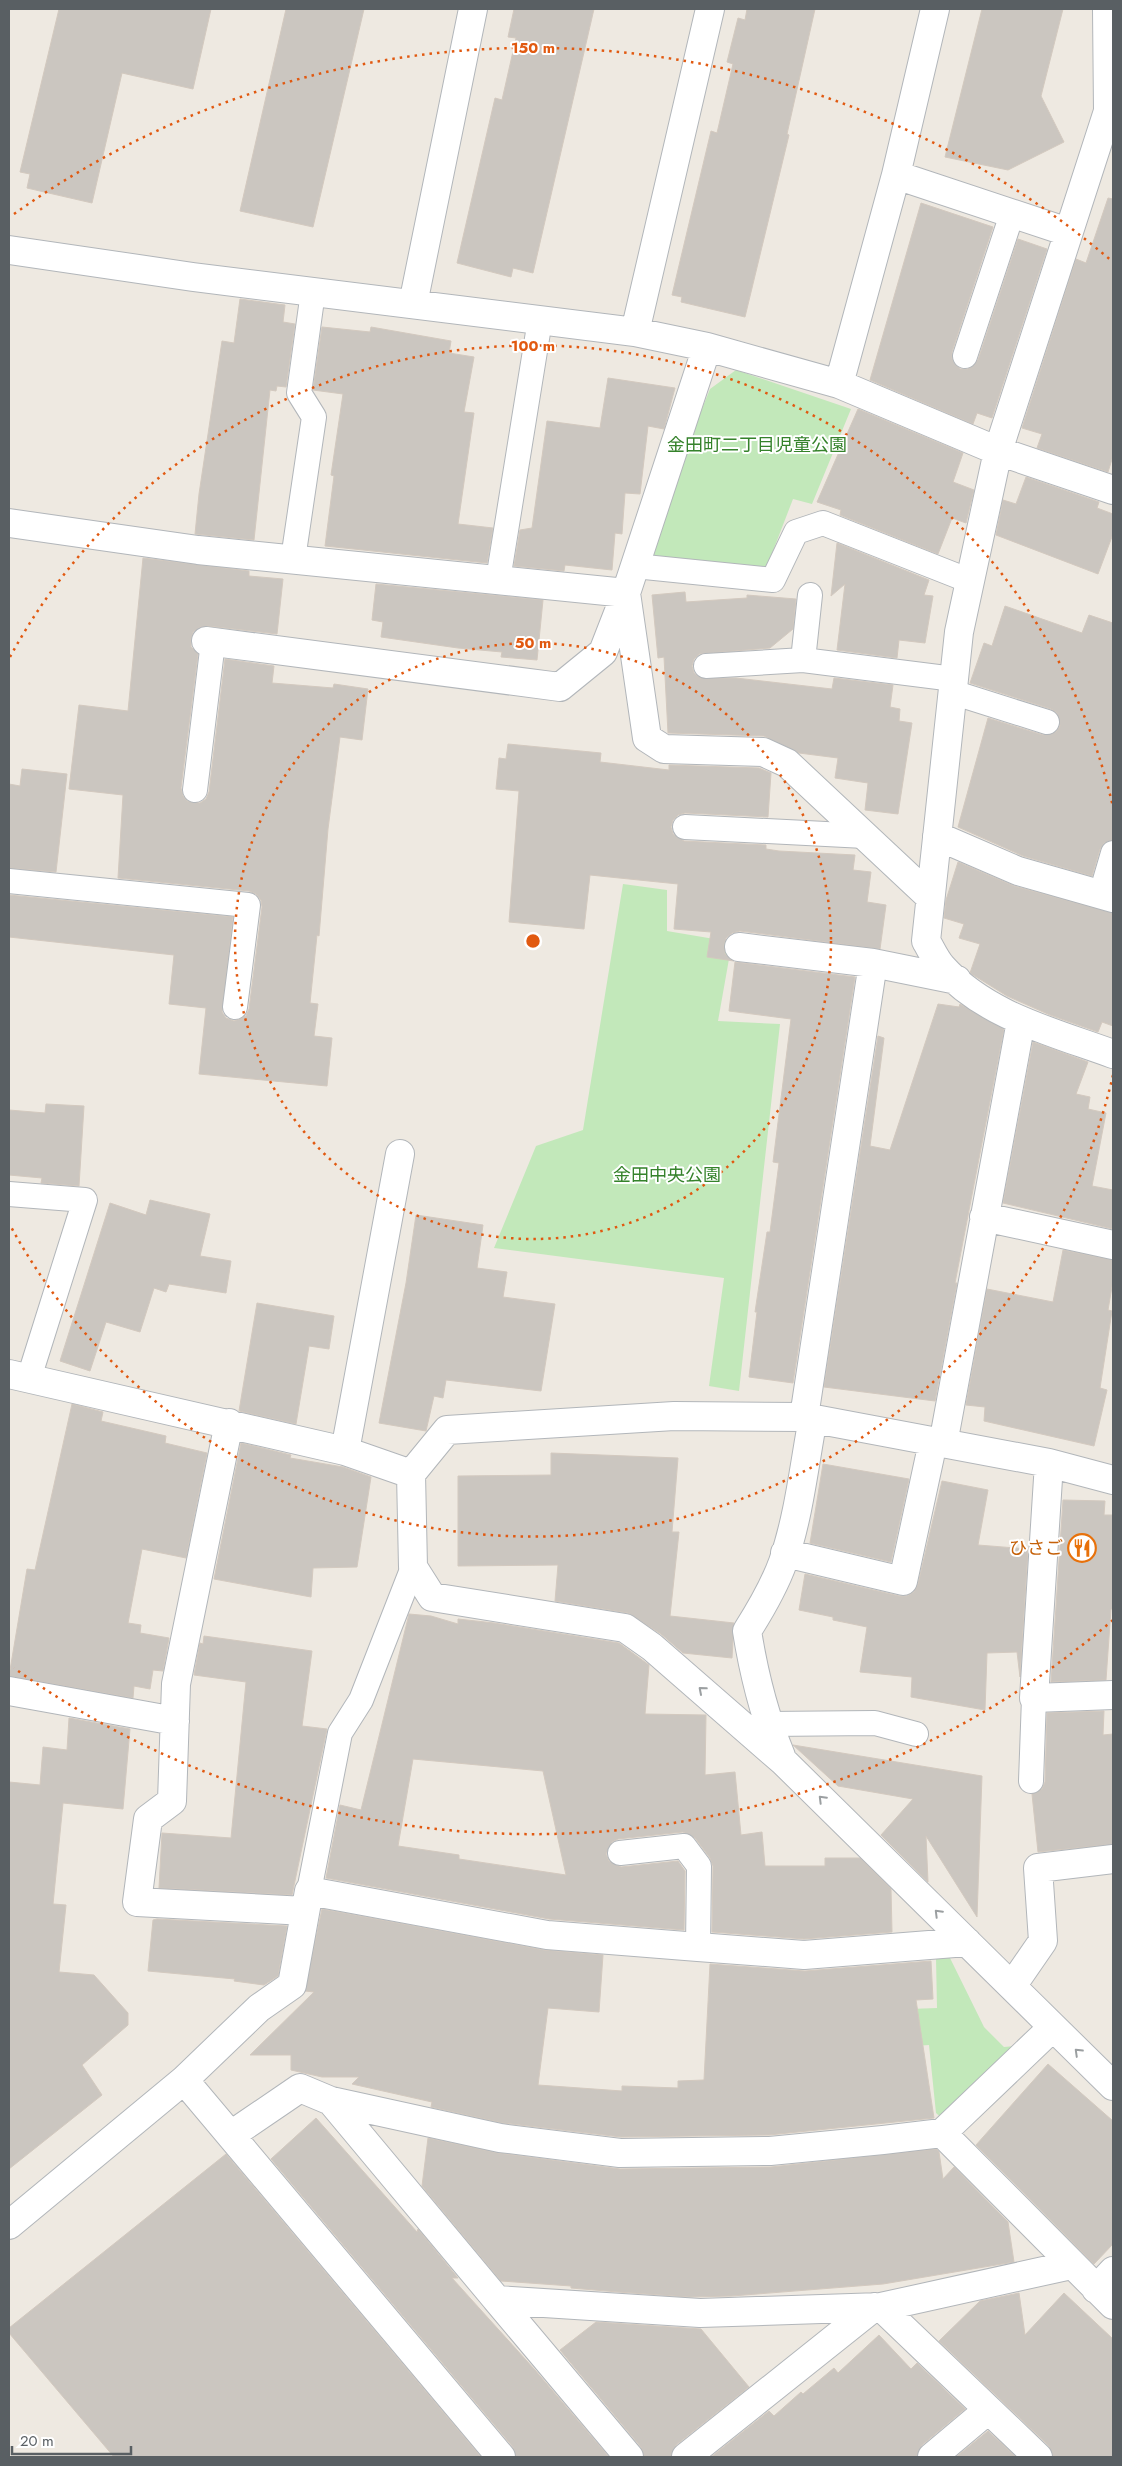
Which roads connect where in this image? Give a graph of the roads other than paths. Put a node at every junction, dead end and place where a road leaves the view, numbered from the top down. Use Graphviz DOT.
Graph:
graph roads {
  1 [pos="473,9"];
  2 [pos="710,9"];
  3 [pos="935,9"];
  4 [pos="1107,9"];
  5 [pos="1111,111"];
  6 [pos="896,175"];
  7 [pos="1012,214"];
  8 [pos="1068,232"];
  9 [pos="9,250"];
  10 [pos="313,292"];
  11 [pos="413,304"];
  12 [pos="540,320"];
  13 [pos="635,332"];
  14 [pos="707,348"];
  15 [pos="965,356"];
  16 [pos="839,384"];
  17 [pos="998,450"];
  18 [pos="1113,490"];
  19 [pos="9,523"];
  20 [pos="293,560"];
  21 [pos="635,566"];
  22 [pos="498,580"];
  23 [pos="970,582"];
  24 [pos="626,593"];
  25 [pos="810,595"];
  26 [pos="210,642"];
  27 [pos="803,660"];
  28 [pos="706,666"];
  29 [pos="953,686"];
  30 [pos="1047,722"];
  31 [pos="195,790"];
  32 [pos="685,827"];
  33 [pos="865,836"];
  34 [pos="937,836"];
  35 [pos="1113,853"];
  36 [pos="9,881"];
  37 [pos="1107,896"];
  38 [pos="930,897"];
  39 [pos="739,947"];
  40 [pos="872,964"];
  41 [pos="957,980"];
  42 [pos="235,1007"];
  43 [pos="1021,1021"];
  44 [pos="1113,1054"];
  45 [pos="400,1154"];
  46 [pos="9,1194"];
  47 [pos="984,1217"];
  48 [pos="1113,1245"];
  49 [pos="19,1376"];
  50 [pos="808,1418"];
  51 [pos="229,1423"];
  52 [pos="938,1443"];
  53 [pos="345,1451"];
  54 [pos="1049,1463"];
  55 [pos="411,1474"];
  56 [pos="1113,1480"];
  57 [pos="785,1553"];
  58 [pos="413,1567"];
  59 [pos="9,1691"];
  60 [pos="1113,1695"];
  61 [pos="1034,1698"];
  62 [pos="174,1721"];
  63 [pos="768,1724"];
  64 [pos="916,1734"];
  65 [pos="784,1762"];
  66 [pos="1031,1782"];
  67 [pos="620,1853"];
  68 [pos="1113,1859"];
  69 [pos="308,1901"];
  70 [pos="967,1942"];
  71 [pos="698,1947"];
  72 [pos="1012,1986"];
  73 [pos="1053,2027"];
  74 [pos="184,2080"];
  75 [pos="1113,2086"];
  76 [pos="331,2101"];
  77 [pos="942,2133"];
  78 [pos="231,2135"];
  79 [pos="9,2225"];
  80 [pos="1071,2265"];
  81 [pos="1107,2288"];
  82 [pos="497,2300"];
  83 [pos="878,2307"];
  84 [pos="988,2410"];
  85 [pos="501,2457"];
  86 [pos="629,2457"];
  87 [pos="686,2457"];
  88 [pos="932,2457"];
  89 [pos="1038,2457"];
  1 -- 11 [label="street"];
  2 -- 13 [label="street"];
  3 -- 6 [label="street"];
  4 -- 5 [label="street"];
  5 -- 8 [label="street"];
  6 -- 7 [label="street"];
  6 -- 16 [label="street"];
  7 -- 8 [label="street"];
  7 -- 15 [label="lane"];
  8 -- 17 [label="street"];
  9 -- 10 [label="street"];
  10 -- 11 [label="street"];
  10 -- 20 [label="lane"];
  11 -- 12 [label="street"];
  12 -- 13 [label="street"];
  12 -- 22 [label="lane"];
  13 -- 14 [label="street"];
  14 -- 16 [label="street"];
  14 -- 21 [label="street"];
  16 -- 17 [label="street"];
  17 -- 18 [label="street"];
  17 -- 23 [label="street"];
  19 -- 20 [label="street"];
  20 -- 22 [label="street"];
  21 -- 23 [label="lane"];
  21 -- 24 [label="street"];
  22 -- 24 [label="street"];
  23 -- 29 [label="street"];
  24 -- 26 [label="street"];
  24 -- 33 [label="street"];
  25 -- 27 [label="lane"];
  26 -- 31 [label="lane"];
  27 -- 28 [label="lane"];
  27 -- 29 [label="lane"];
  29 -- 30 [label="lane"];
  29 -- 34 [label="street"];
  32 -- 33 [label="lane"];
  33 -- 38 [label="street"];
  34 -- 37 [label="street"];
  34 -- 38 [label="street"];
  35 -- 37 [label="lane"];
  36 -- 42 [label="lane"];
  38 -- 41 [label="street"];
  39 -- 40 [label="street"];
  40 -- 41 [label="street"];
  40 -- 50 [label="street"];
  41 -- 43 [label="street"];
  43 -- 44 [label="street"];
  43 -- 47 [label="street"];
  45 -- 53 [label="street"];
  46 -- 49 [label="lane"];
  47 -- 48 [label="street"];
  47 -- 52 [label="street"];
  49 -- 51 [label="street"];
  50 -- 52 [label="street"];
  50 -- 55 [label="street"];
  50 -- 57 [label="street"];
  51 -- 53 [label="street"];
  51 -- 62 [label="street"];
  52 -- 54 [label="street"];
  52 -- 57 [label="street"];
  53 -- 55 [label="street"];
  54 -- 56 [label="street"];
  54 -- 61 [label="street"];
  55 -- 58 [label="street"];
  57 -- 63 [label="street"];
  65 -- 58 [label="street, one-way"];
  58 -- 69 [label="lane"];
  59 -- 62 [label="street"];
  60 -- 61 [label="street"];
  61 -- 66 [label="lane"];
  62 -- 69 [label="street"];
  63 -- 64 [label="lane"];
  63 -- 65 [label="street"];
  70 -- 65 [label="street, one-way"];
  67 -- 71 [label="lane"];
  68 -- 72 [label="street"];
  69 -- 71 [label="street"];
  69 -- 74 [label="street"];
  70 -- 71 [label="street"];
  70 -- 72 [label="street"];
  72 -- 73 [label="street"];
  75 -- 73 [label="street, one-way"];
  73 -- 77 [label="street"];
  74 -- 78 [label="street"];
  74 -- 79 [label="street"];
  76 -- 77 [label="street"];
  76 -- 78 [label="street"];
  76 -- 82 [label="street"];
  77 -- 80 [label="street"];
  78 -- 85 [label="street"];
  80 -- 81 [label="street"];
  80 -- 83 [label="street"];
  82 -- 83 [label="street"];
  82 -- 86 [label="street"];
  83 -- 84 [label="street"];
  83 -- 87 [label="street"];
  84 -- 88 [label="street"];
  84 -- 89 [label="street"];
}
